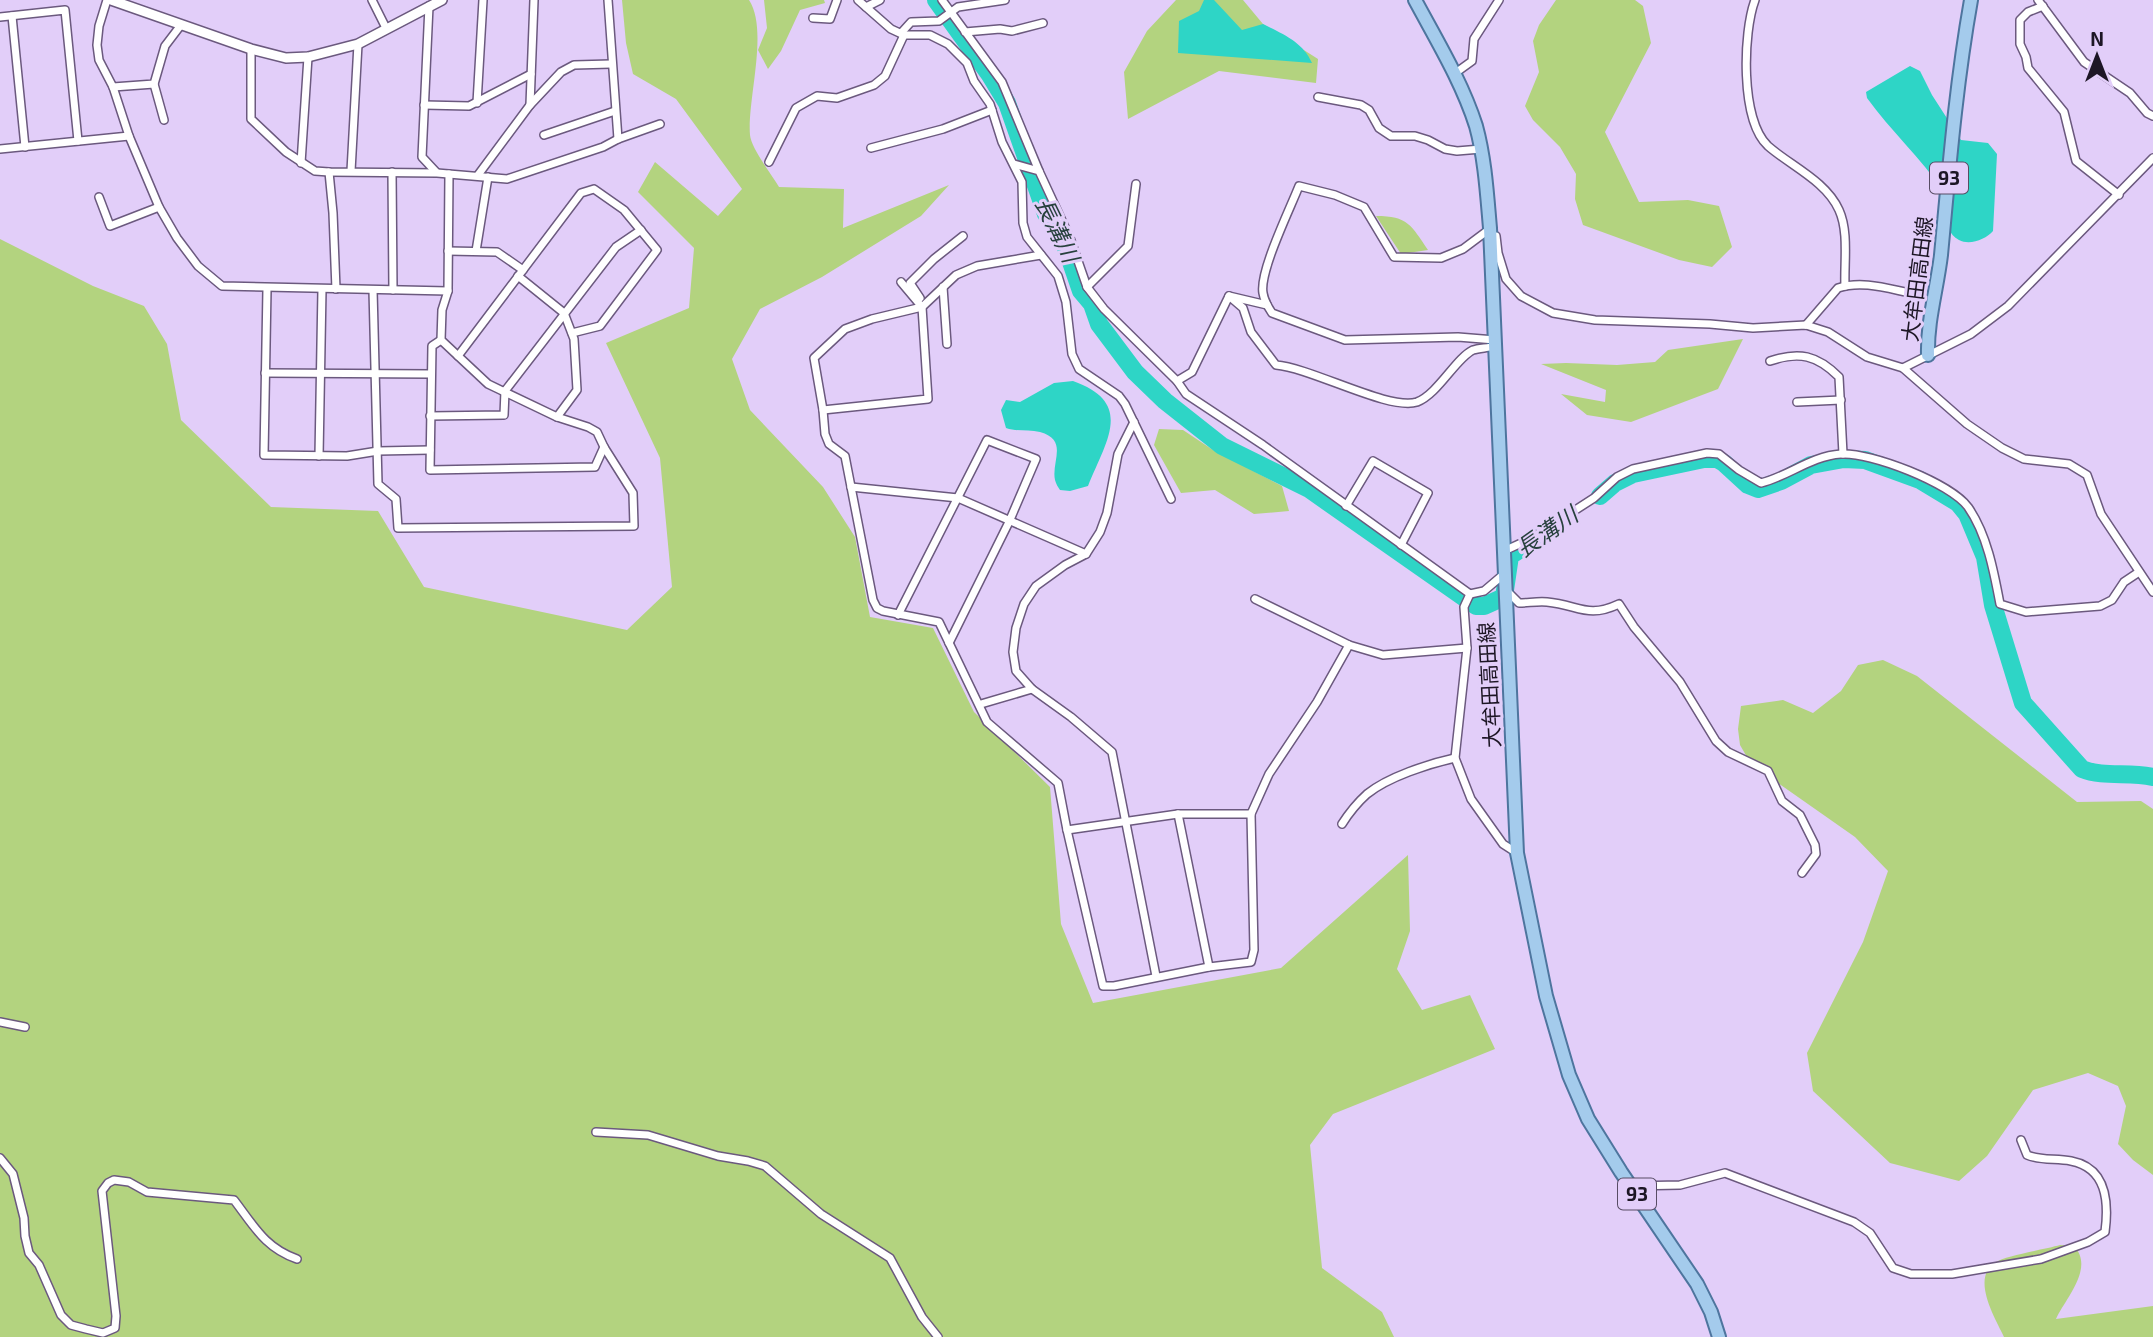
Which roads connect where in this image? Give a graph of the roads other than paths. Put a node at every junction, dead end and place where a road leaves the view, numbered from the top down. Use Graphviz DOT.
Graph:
graph roads {
  1 [pos="109,0"];
  2 [pos="372,0"];
  3 [pos="442,0"];
  4 [pos="483,0"];
  5 [pos="534,0"];
  6 [pos="608,0"];
  7 [pos="837,0"];
  8 [pos="858,0"];
  9 [pos="880,0"];
  10 [pos="942,0"];
  11 [pos="1005,0"];
  12 [pos="1415,0"];
  13 [pos="1499,0"];
  14 [pos="1755,0"];
  15 [pos="1971,0"];
  16 [pos="2040,3"];
  17 [pos="429,6"];
  18 [pos="866,7"];
  19 [pos="951,12"];
  20 [pos="12,16"];
  21 [pos="0,17"];
  22 [pos="813,18"];
  23 [pos="1043,23"];
  24 [pos="181,25"];
  25 [pos="386,28"];
  26 [pos="965,32"];
  27 [pos="903,34"];
  28 [pos="358,44"];
  29 [pos="251,49"];
  30 [pos="308,57"];
  31 [pos="611,64"];
  32 [pos="531,74"];
  33 [pos="1454,74"];
  34 [pos="154,84"];
  35 [pos="113,87"];
  36 [pos="1318,97"];
  37 [pos="477,103"];
  38 [pos="424,105"];
  39 [pos="530,105"];
  40 [pos="992,110"];
  41 [pos="615,111"];
  42 [pos="2153,116"];
  43 [pos="164,120"];
  44 [pos="660,124"];
  45 [pos="544,135"];
  46 [pos="129,136"];
  47 [pos="618,139"];
  48 [pos="78,141"];
  49 [pos="26,147"];
  50 [pos="872,148"];
  51 [pos="0,149"];
  52 [pos="1481,149"];
  53 [pos="2153,158"];
  54 [pos="769,162"];
  55 [pos="301,163"];
  56 [pos="1014,164"];
  57 [pos="351,171"];
  58 [pos="1039,171"];
  59 [pos="329,172"];
  60 [pos="392,172"];
  61 [pos="437,173"];
  62 [pos="449,174"];
  63 [pos="478,175"];
  64 [pos="488,177"];
  65 [pos="1136,184"];
  66 [pos="2119,195"];
  67 [pos="99,197"];
  68 [pos="159,206"];
  69 [pos="1490,228"];
  70 [pos="640,230"];
  71 [pos="963,236"];
  72 [pos="448,251"];
  73 [pos="476,251"];
  74 [pos="1041,255"];
  75 [pos="520,273"];
  76 [pos="901,282"];
  77 [pos="1845,285"];
  78 [pos="943,287"];
  79 [pos="1087,287"];
  80 [pos="267,289"];
  81 [pos="322,289"];
  82 [pos="336,289"];
  83 [pos="373,290"];
  84 [pos="393,290"];
  85 [pos="448,291"];
  86 [pos="1921,295"];
  87 [pos="1229,296"];
  88 [pos="1267,305"];
  89 [pos="923,306"];
  90 [pos="564,313"];
  91 [pos="1806,325"];
  92 [pos="572,333"];
  93 [pos="441,340"];
  94 [pos="1495,343"];
  95 [pos="947,344"];
  96 [pos="1928,355"];
  97 [pos="458,356"];
  98 [pos="1770,361"];
  99 [pos="1903,368"];
  100 [pos="265,373"];
  101 [pos="321,373"];
  102 [pos="376,374"];
  103 [pos="431,374"];
  104 [pos="1177,381"];
  105 [pos="505,391"];
  106 [pos="1840,400"];
  107 [pos="1797,402"];
  108 [pos="823,410"];
  109 [pos="430,416"];
  110 [pos="557,417"];
  111 [pos="1134,422"];
  112 [pos="604,447"];
  113 [pos="430,450"];
  114 [pos="377,451"];
  115 [pos="1843,454"];
  116 [pos="319,456"];
  117 [pos="851,487"];
  118 [pos="958,498"];
  119 [pos="1171,499"];
  120 [pos="1346,506"];
  121 [pos="1009,522"];
  122 [pos="1401,545"];
  123 [pos="1503,551"];
  124 [pos="1086,554"];
  125 [pos="2139,572"];
  126 [pos="1504,574"];
  127 [pos="1504,588"];
  128 [pos="2153,592"];
  129 [pos="1469,594"];
  130 [pos="1255,599"];
  131 [pos="898,615"];
  132 [pos="949,643"];
  133 [pos="1349,645"];
  134 [pos="1467,648"];
  135 [pos="1032,689"];
  136 [pos="981,704"];
  137 [pos="1455,758"];
  138 [pos="1178,814"];
  139 [pos="1251,814"];
  140 [pos="1126,822"];
  141 [pos="1342,824"];
  142 [pos="1067,830"];
  143 [pos="1517,853"];
  144 [pos="1802,873"];
  145 [pos="1209,967"];
  146 [pos="1156,976"];
  147 [pos="0,1022"];
  148 [pos="25,1027"];
  149 [pos="596,1132"];
  150 [pos="2021,1140"];
  151 [pos="0,1158"];
  152 [pos="1631,1186"];
  153 [pos="297,1259"];
  154 [pos="938,1337"];
  155 [pos="1719,1337"];
  1 -- 24 [label="street"];
  1 -- 35 [label="street"];
  2 -- 25 [label="street"];
  3 -- 17 [label="street"];
  4 -- 37 [label="street"];
  5 -- 32 [label="street"];
  6 -- 31 [label="street"];
  7 -- 22 [label="street"];
  8 -- 18 [label="street"];
  9 -- 18 [label="street"];
  10 -- 19 [label="street"];
  11 -- 19 [label="street"];
  12 -- 33 [label="main road, 大牟田高田線 / 93"];
  13 -- 33 [label="street"];
  14 -- 77 [label="street"];
  15 -- 96 [label="main road, 大牟田高田線 / 93"];
  16 -- 42 [label="street"];
  16 -- 66 [label="street"];
  17 -- 25 [label="street"];
  17 -- 38 [label="street"];
  18 -- 27 [label="street"];
  19 -- 26 [label="street"];
  19 -- 27 [label="street"];
  20 -- 21 [label="street"];
  20 -- 48 [label="street"];
  20 -- 49 [label="street"];
  23 -- 26 [label="street"];
  24 -- 29 [label="street"];
  24 -- 34 [label="street"];
  25 -- 28 [label="street"];
  26 -- 58 [label="street"];
  27 -- 40 [label="street"];
  27 -- 54 [label="street"];
  28 -- 30 [label="street"];
  28 -- 57 [label="street"];
  29 -- 30 [label="street"];
  29 -- 55 [label="street"];
  30 -- 55 [label="street"];
  31 -- 39 [label="street"];
  31 -- 41 [label="street"];
  32 -- 37 [label="street"];
  32 -- 39 [label="street"];
  33 -- 52 [label="main road, 大牟田高田線 / 93"];
  34 -- 35 [label="street"];
  34 -- 43 [label="street"];
  35 -- 46 [label="street"];
  36 -- 52 [label="street"];
  37 -- 38 [label="street"];
  38 -- 61 [label="street"];
  39 -- 63 [label="street"];
  40 -- 50 [label="street"];
  40 -- 56 [label="street"];
  41 -- 45 [label="street"];
  41 -- 47 [label="street"];
  44 -- 47 [label="street"];
  46 -- 48 [label="street"];
  46 -- 68 [label="street"];
  47 -- 64 [label="street"];
  48 -- 49 [label="street"];
  49 -- 51 [label="street"];
  52 -- 69 [label="main road, 大牟田高田線 / 93"];
  53 -- 66 [label="street"];
  55 -- 59 [label="street"];
  56 -- 58 [label="street"];
  56 -- 74 [label="street"];
  57 -- 59 [label="street"];
  57 -- 60 [label="street"];
  58 -- 79 [label="street"];
  59 -- 82 [label="street"];
  60 -- 61 [label="street"];
  60 -- 84 [label="street"];
  61 -- 62 [label="street"];
  62 -- 63 [label="street"];
  62 -- 72 [label="street"];
  63 -- 64 [label="street"];
  64 -- 73 [label="street"];
  65 -- 79 [label="street"];
  66 -- 96 [label="street"];
  67 -- 68 [label="street"];
  68 -- 80 [label="street"];
  69 -- 88 [label="street"];
  69 -- 91 [label="street"];
  69 -- 94 [label="main road, 大牟田高田線 / 93"];
  70 -- 75 [label="street"];
  70 -- 90 [label="street"];
  70 -- 92 [label="street"];
  71 -- 89 [label="street"];
  72 -- 73 [label="street"];
  72 -- 85 [label="street"];
  73 -- 75 [label="street"];
  74 -- 78 [label="street"];
  74 -- 111 [label="street"];
  75 -- 90 [label="street"];
  75 -- 97 [label="street"];
  76 -- 89 [label="street"];
  77 -- 86 [label="street"];
  77 -- 91 [label="street"];
  78 -- 89 [label="street"];
  78 -- 95 [label="street"];
  79 -- 104 [label="street"];
  80 -- 81 [label="street"];
  80 -- 100 [label="street"];
  81 -- 82 [label="street"];
  81 -- 101 [label="street"];
  82 -- 83 [label="street"];
  83 -- 84 [label="street"];
  83 -- 102 [label="street"];
  84 -- 85 [label="street"];
  85 -- 93 [label="street"];
  87 -- 88 [label="street"];
  87 -- 94 [label="street"];
  87 -- 104 [label="street"];
  88 -- 94 [label="street"];
  89 -- 108 [label="street"];
  89 -- 108 [label="street"];
  90 -- 92 [label="street"];
  90 -- 105 [label="street"];
  91 -- 99 [label="street"];
  92 -- 110 [label="street"];
  93 -- 97 [label="street"];
  93 -- 103 [label="street"];
  94 -- 123 [label="main road, 大牟田高田線 / 93"];
  96 -- 99 [label="street"];
  97 -- 105 [label="street"];
  98 -- 106 [label="street"];
  99 -- 125 [label="street"];
  100 -- 101 [label="street"];
  100 -- 116 [label="street"];
  101 -- 102 [label="street"];
  101 -- 116 [label="street"];
  102 -- 103 [label="street"];
  102 -- 114 [label="street"];
  103 -- 109 [label="street"];
  104 -- 120 [label="street"];
  105 -- 109 [label="street"];
  105 -- 110 [label="street"];
  106 -- 107 [label="street"];
  106 -- 115 [label="street"];
  108 -- 117 [label="street"];
  109 -- 113 [label="street"];
  110 -- 112 [label="street"];
  111 -- 119 [label="street"];
  111 -- 124 [label="street"];
  112 -- 113 [label="street"];
  112 -- 114 [label="street"];
  113 -- 114 [label="street"];
  114 -- 116 [label="street"];
  115 -- 123 [label="street"];
  115 -- 125 [label="street"];
  117 -- 118 [label="street"];
  117 -- 131 [label="street"];
  118 -- 121 [label="street"];
  118 -- 121 [label="street"];
  118 -- 131 [label="street"];
  120 -- 122 [label="street"];
  120 -- 122 [label="street"];
  121 -- 124 [label="street"];
  121 -- 132 [label="street"];
  122 -- 129 [label="street"];
  123 -- 126 [label="main road, 大牟田高田線 / 93"];
  124 -- 135 [label="street"];
  125 -- 128 [label="street"];
  126 -- 127 [label="main road, 大牟田高田線 / 93"];
  126 -- 129 [label="street"];
  127 -- 143 [label="main road, 大牟田高田線 / 93"];
  127 -- 144 [label="street"];
  129 -- 134 [label="street"];
  130 -- 133 [label="street"];
  131 -- 132 [label="street"];
  132 -- 136 [label="street"];
  133 -- 134 [label="street"];
  133 -- 139 [label="street"];
  134 -- 137 [label="street"];
  135 -- 136 [label="street"];
  135 -- 140 [label="street"];
  136 -- 142 [label="street"];
  137 -- 141 [label="street"];
  137 -- 143 [label="street"];
  138 -- 139 [label="street"];
  138 -- 140 [label="street"];
  138 -- 145 [label="street"];
  139 -- 145 [label="street"];
  140 -- 142 [label="street"];
  140 -- 146 [label="street"];
  142 -- 146 [label="street"];
  143 -- 152 [label="main road, 大牟田高田線 / 93"];
  145 -- 146 [label="street"];
  147 -- 148 [label="street"];
  149 -- 154 [label="street"];
  150 -- 152 [label="street"];
  151 -- 153 [label="street"];
  152 -- 155 [label="main road, 大牟田高田線 / 93"];
}
